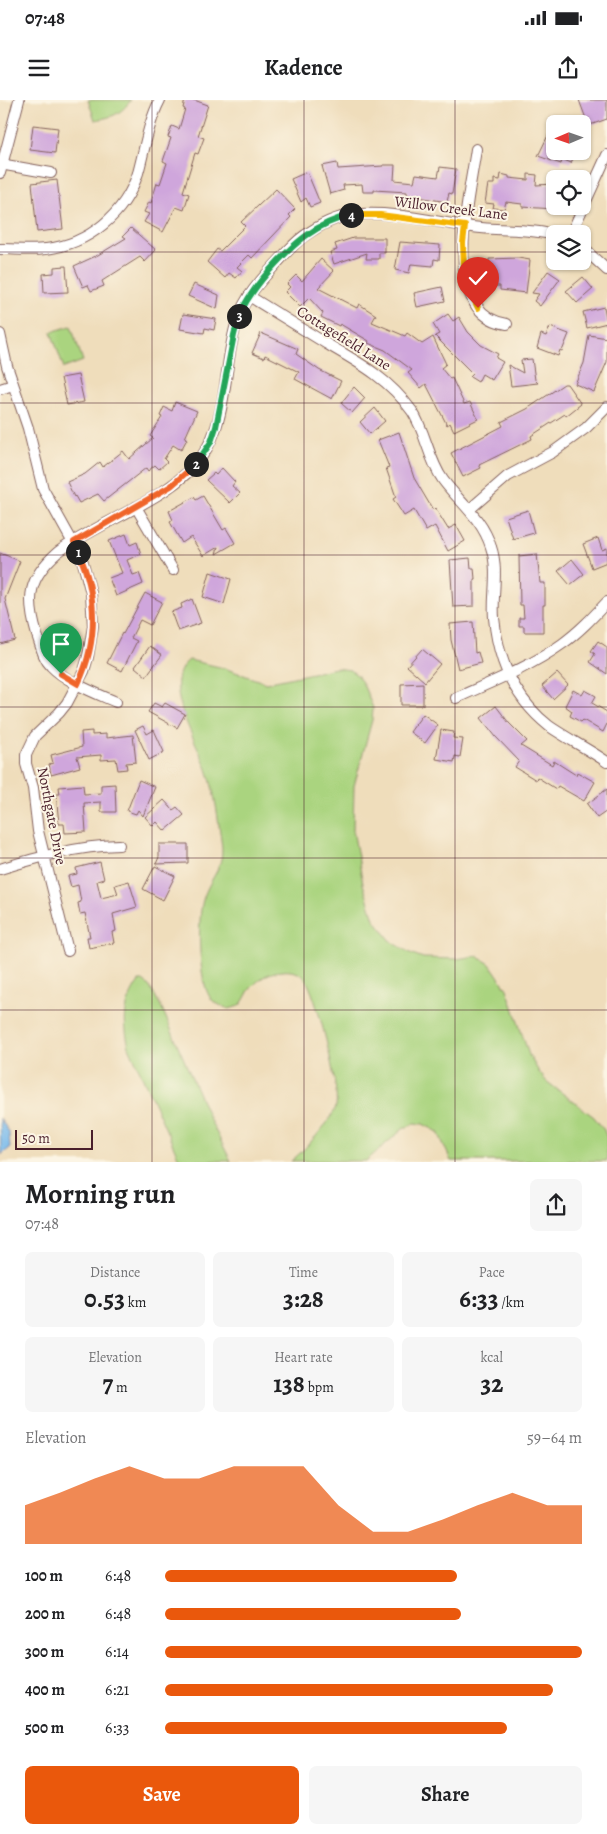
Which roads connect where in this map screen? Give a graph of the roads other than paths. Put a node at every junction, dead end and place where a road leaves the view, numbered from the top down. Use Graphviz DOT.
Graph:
graph roads {
  1 [pos="19,100"];
  2 [pos="160,100"];
  3 [pos="476,149"];
  4 [pos="607,155"];
  5 [pos="0,167"];
  6 [pos="52,173"];
  7 [pos="575,225"];
  8 [pos="465,226"];
  9 [pos="546,233"];
  10 [pos="0,249"];
  11 [pos="591,255"];
  12 [pos="607,270"];
  13 [pos="249,296"];
  14 [pos="507,324"];
  15 [pos="0,334"];
  16 [pos="13,385"];
  17 [pos="0,389"];
  18 [pos="607,407"];
  19 [pos="136,507"];
  20 [pos="470,509"];
  21 [pos="74,542"];
  22 [pos="173,570"];
  23 [pos="607,602"];
  24 [pos="508,675"];
  25 [pos="78,684"];
  26 [pos="456,698"];
  27 [pos="116,702"];
  28 [pos="607,762"];
  29 [pos="119,845"];
  30 [pos="44,855"];
  31 [pos="0,869"];
  32 [pos="68,951"];
  1 -- 5 [label="street"];
  2 -- 10 [label="street"];
  3 -- 8 [label="street"];
  4 -- 7 [label="street"];
  5 -- 6 [label="street"];
  8 -- 9 [label="street, Willow Creek Lane"];
  8 -- 13 [label="street, Willow Creek Lane"];
  8 -- 14 [label="street"];
  11 -- 12 [label="street"];
  13 -- 19 [label="street, Willow Creek Lane"];
  13 -- 20 [label="street, Cottagefield Lane"];
  15 -- 16 [label="street, Northgate Drive"];
  16 -- 17 [label="street"];
  16 -- 21 [label="street, Northgate Drive"];
  18 -- 20 [label="street"];
  19 -- 21 [label="street, Willow Creek Lane"];
  19 -- 22 [label="street"];
  20 -- 24 [label="street, Cottagefield Lane"];
  21 -- 25 [label="street, Northgate Drive"];
  21 -- 25 [label="street, Willow Creek Lane"];
  23 -- 24 [label="street"];
  24 -- 26 [label="street"];
  24 -- 28 [label="street, Cottagefield Lane"];
  25 -- 27 [label="street, Willow Creek Lane"];
  25 -- 30 [label="street, Northgate Drive"];
  29 -- 30 [label="street"];
  30 -- 31 [label="street"];
  30 -- 32 [label="street, Northgate Drive"];
}
